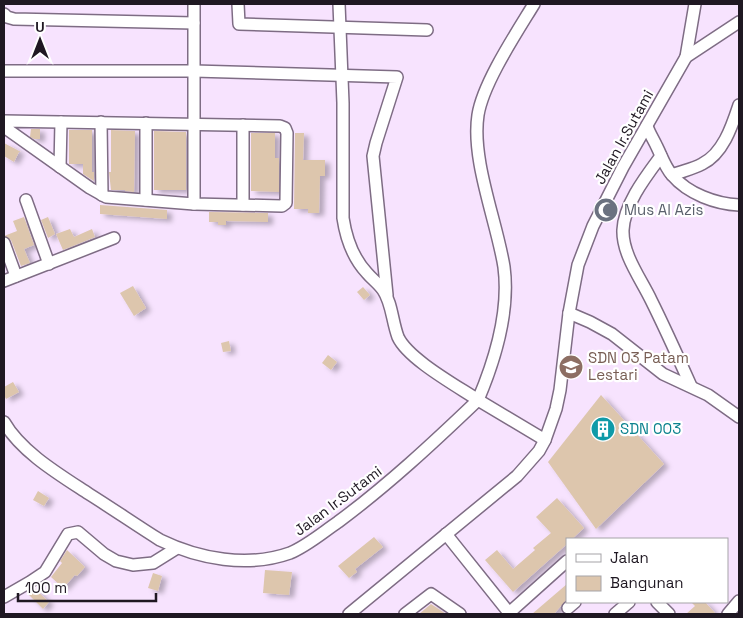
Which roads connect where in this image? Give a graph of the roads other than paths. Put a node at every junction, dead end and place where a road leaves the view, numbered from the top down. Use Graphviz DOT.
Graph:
graph roads {
  1 [pos="194,4"];
  2 [pos="238,4"];
  3 [pos="338,4"];
  4 [pos="534,4"];
  5 [pos="695,4"];
  6 [pos="4,14"];
  7 [pos="739,22"];
  8 [pos="194,23"];
  9 [pos="340,28"];
  10 [pos="427,30"];
  11 [pos="686,57"];
  12 [pos="4,71"];
  13 [pos="194,71"];
  14 [pos="342,76"];
  15 [pos="739,106"];
  16 [pos="4,121"];
  17 [pos="60,122"];
  18 [pos="101,122"];
  19 [pos="146,123"];
  20 [pos="194,123"];
  21 [pos="243,125"];
  22 [pos="647,126"];
  23 [pos="4,127"];
  24 [pos="661,156"];
  25 [pos="60,167"];
  26 [pos="672,175"];
  27 [pos="102,196"];
  28 [pos="26,200"];
  29 [pos="146,200"];
  30 [pos="194,204"];
  31 [pos="243,205"];
  32 [pos="739,205"];
  33 [pos="114,238"];
  34 [pos="4,243"];
  35 [pos="49,264"];
  36 [pos="16,276"];
  37 [pos="4,281"];
  38 [pos="388,299"];
  39 [pos="569,313"];
  40 [pos="691,386"];
  41 [pos="478,400"];
  42 [pos="739,416"];
  43 [pos="4,426"];
  44 [pos="545,440"];
  45 [pos="446,534"];
  46 [pos="177,548"];
  47 [pos="566,562"];
  48 [pos="4,597"];
  49 [pos="628,603"];
  50 [pos="658,603"];
  51 [pos="349,614"];
  52 [pos="405,614"];
  53 [pos="460,614"];
  54 [pos="510,614"];
  55 [pos="615,614"];
  56 [pos="669,614"];
  1 -- 8 [label="street"];
  2 -- 9 [label="street"];
  3 -- 9 [label="street"];
  4 -- 41 [label="street"];
  5 -- 11 [label="street"];
  6 -- 8 [label="street"];
  7 -- 11 [label="street, Jalan Ir.Sutami"];
  8 -- 13 [label="street"];
  9 -- 10 [label="street"];
  9 -- 14 [label="street"];
  11 -- 22 [label="street, Jalan Ir.Sutami"];
  12 -- 13 [label="street"];
  13 -- 14 [label="street"];
  13 -- 20 [label="street"];
  14 -- 38 [label="street"];
  14 -- 38 [label="street"];
  15 -- 26 [label="street"];
  16 -- 17 [label="street"];
  17 -- 18 [label="street"];
  17 -- 25 [label="street"];
  18 -- 19 [label="street"];
  18 -- 27 [label="street"];
  19 -- 20 [label="street"];
  19 -- 29 [label="street"];
  20 -- 21 [label="street"];
  20 -- 30 [label="street"];
  21 -- 31 [label="street"];
  21 -- 31 [label="street"];
  22 -- 24 [label="street"];
  22 -- 39 [label="street, Jalan Ir.Sutami"];
  23 -- 25 [label="street"];
  24 -- 26 [label="street"];
  24 -- 40 [label="street"];
  25 -- 27 [label="street"];
  26 -- 32 [label="street"];
  27 -- 29 [label="street"];
  28 -- 35 [label="street"];
  29 -- 30 [label="street"];
  30 -- 31 [label="street"];
  33 -- 35 [label="street"];
  34 -- 36 [label="street"];
  35 -- 36 [label="street"];
  36 -- 37 [label="street"];
  38 -- 41 [label="street"];
  39 -- 40 [label="street"];
  39 -- 44 [label="street, Jalan Ir.Sutami"];
  40 -- 42 [label="street"];
  41 -- 44 [label="street"];
  41 -- 46 [label="street, Jalan Ir.Sutami"];
  43 -- 46 [label="street, Jalan Ir.Sutami"];
  44 -- 45 [label="street, Jalan Ir.Sutami"];
  45 -- 51 [label="street, Jalan Ir.Sutami"];
  45 -- 54 [label="street"];
  46 -- 48 [label="street"];
  47 -- 54 [label="street"];
  49 -- 55 [label="street"];
  50 -- 56 [label="street"];
  52 -- 53 [label="street"];
}
